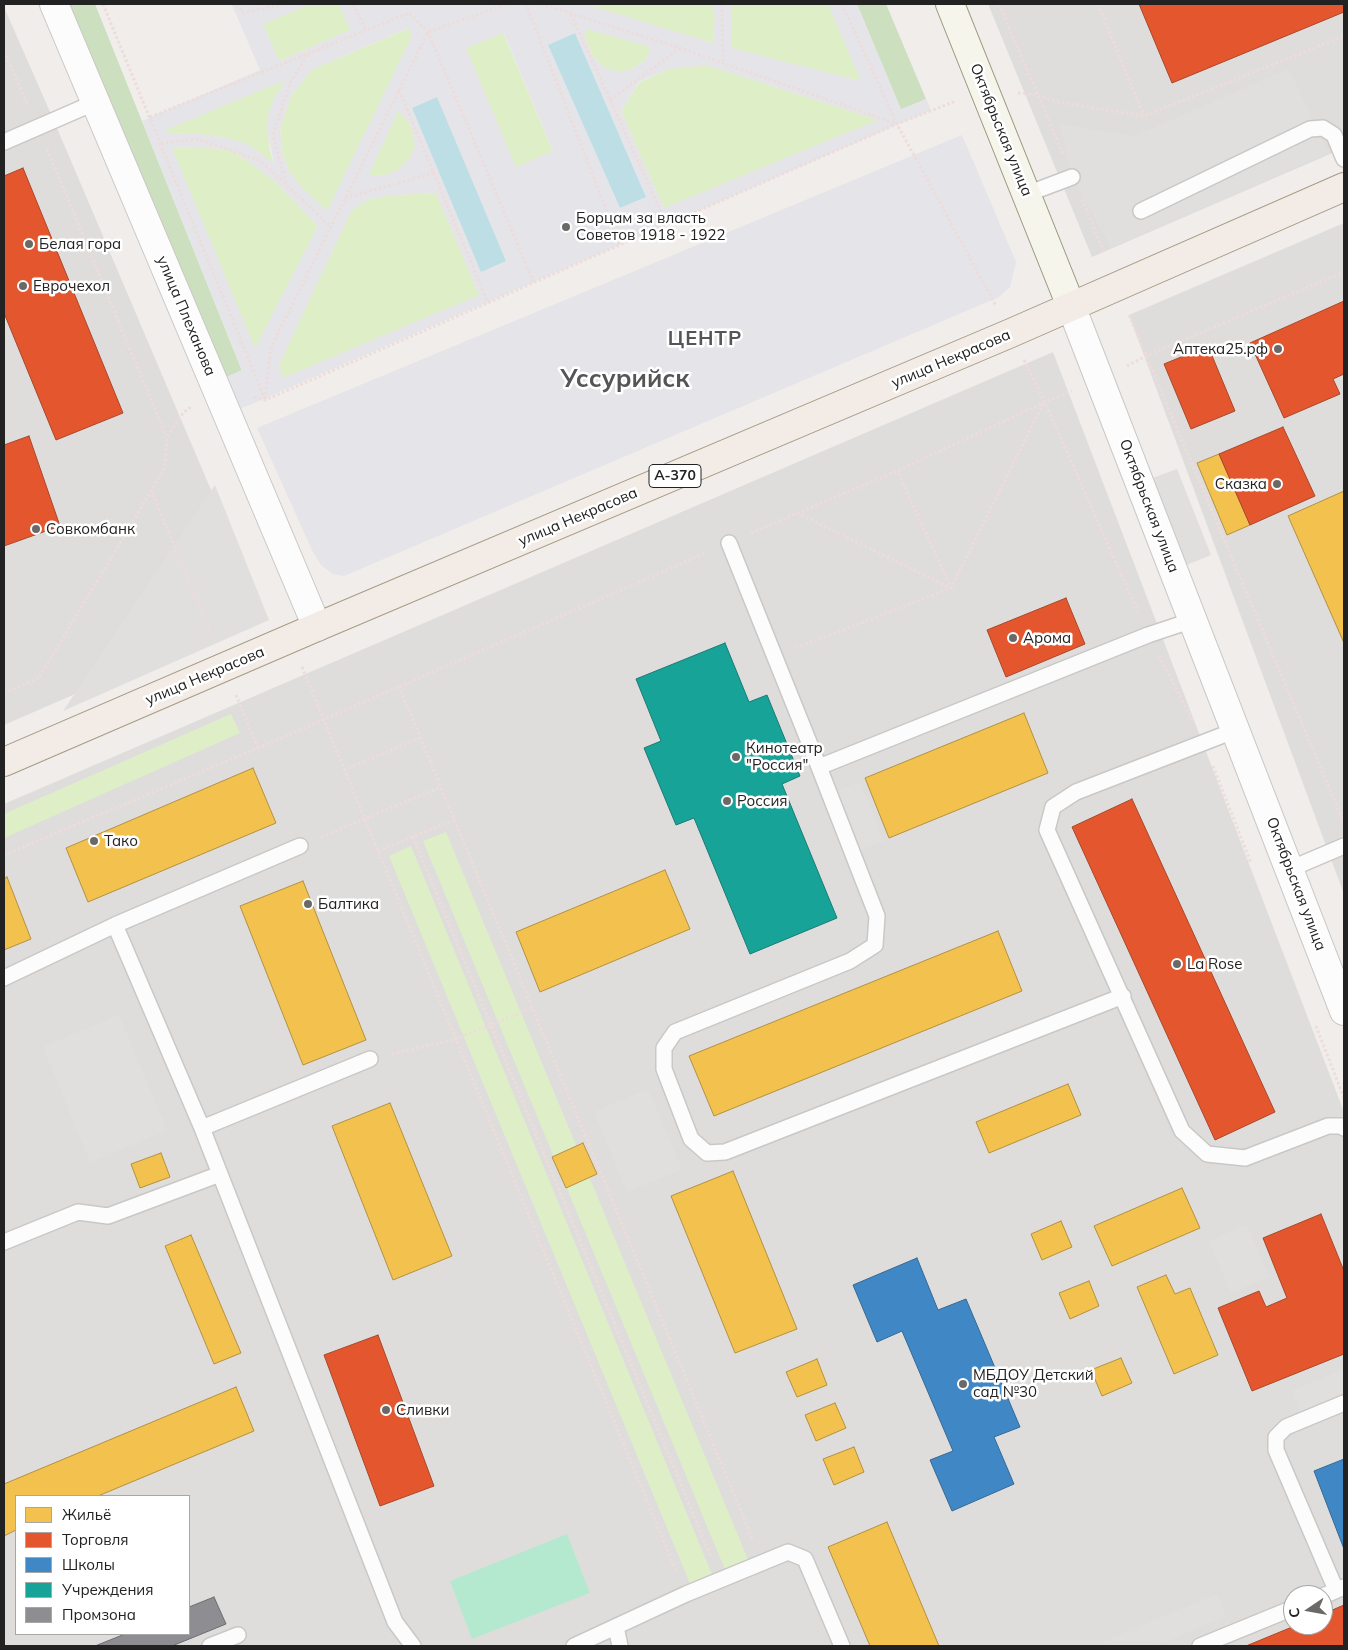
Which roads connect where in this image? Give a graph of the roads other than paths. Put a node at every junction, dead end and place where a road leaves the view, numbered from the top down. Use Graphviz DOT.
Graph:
graph roads {
  1 [pos="54,4"];
  2 [pos="950,4"];
  3 [pos="96,102"];
  4 [pos="4,142"];
  5 [pos="1344,159"];
  6 [pos="1072,177"];
  7 [pos="1344,187"];
  8 [pos="1026,194"];
  9 [pos="1141,212"];
  10 [pos="1071,306"];
  11 [pos="729,543"];
  12 [pos="1193,620"];
  13 [pos="317,627"];
  14 [pos="1236,730"];
  15 [pos="4,762"];
  16 [pos="819,767"];
  17 [pos="300,846"];
  18 [pos="1344,846"];
  19 [pos="1290,869"];
  20 [pos="115,925"];
  21 [pos="4,978"];
  22 [pos="1123,996"];
  23 [pos="1344,1011"];
  24 [pos="370,1058"];
  25 [pos="202,1128"];
  26 [pos="1344,1128"];
  27 [pos="220,1174"];
  28 [pos="4,1242"];
  29 [pos="1344,1403"];
  30 [pos="1334,1591"];
  31 [pos="1283,1612"];
  32 [pos="616,1627"];
  33 [pos="238,1635"];
  34 [pos="210,1646"];
  35 [pos="413,1646"];
  36 [pos="574,1646"];
  37 [pos="620,1646"];
  38 [pos="842,1646"];
  39 [pos="1200,1646"];
  1 -- 3 [label="street, улица Плеханова"];
  2 -- 8 [label="street, Октябрьская улица"];
  3 -- 4 [label="lane"];
  3 -- 13 [label="street, улица Плеханова"];
  5 -- 9 [label="lane"];
  6 -- 8 [label="lane"];
  7 -- 10 [label="main road, улица Некрасова / А-370"];
  8 -- 10 [label="street, Октябрьская улица"];
  10 -- 12 [label="street, Октябрьская улица"];
  10 -- 13 [label="main road, улица Некрасова / А-370"];
  11 -- 16 [label="lane"];
  12 -- 14 [label="street, Октябрьская улица"];
  12 -- 16 [label="lane"];
  13 -- 15 [label="main road, улица Некрасова / А-370"];
  14 -- 19 [label="street, Октябрьская улица"];
  14 -- 22 [label="lane"];
  16 -- 22 [label="lane"];
  17 -- 20 [label="lane"];
  18 -- 19 [label="lane"];
  19 -- 23 [label="street, Октябрьская улица"];
  20 -- 21 [label="lane"];
  20 -- 25 [label="lane"];
  22 -- 26 [label="lane"];
  24 -- 25 [label="lane"];
  25 -- 27 [label="lane"];
  27 -- 28 [label="lane"];
  27 -- 35 [label="lane"];
  29 -- 30 [label="lane"];
  31 -- 39 [label="lane"];
  32 -- 36 [label="lane"];
  32 -- 37 [label="lane"];
  32 -- 38 [label="lane"];
  33 -- 34 [label="lane"];
}
